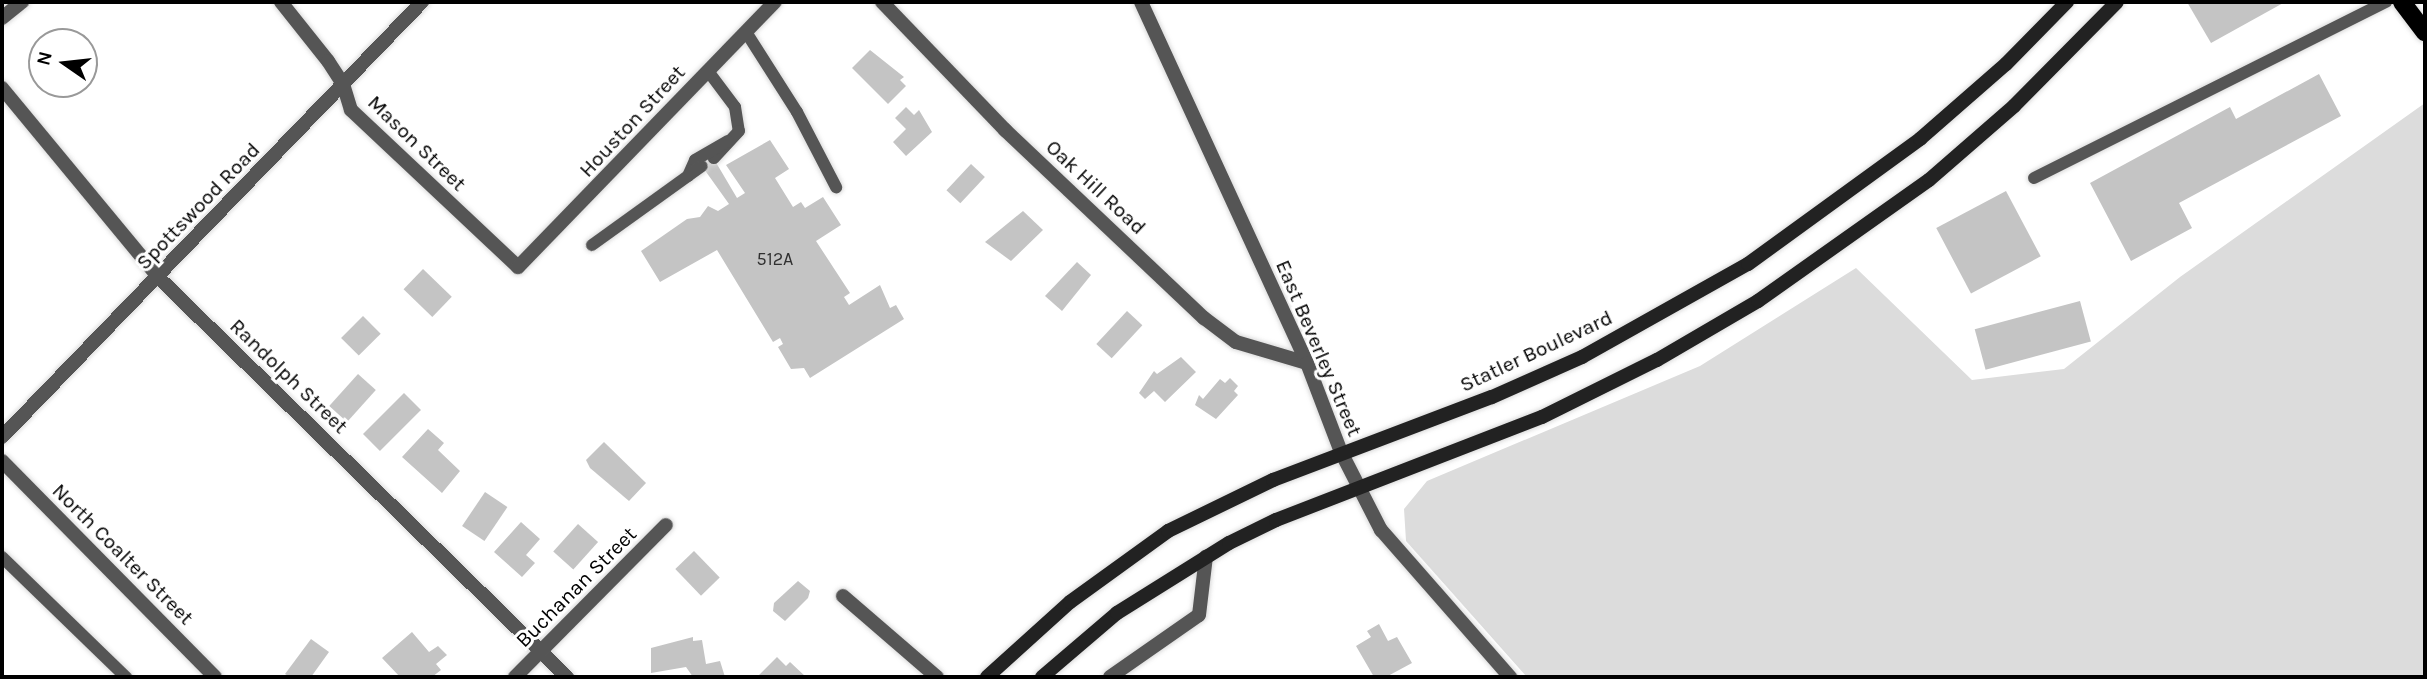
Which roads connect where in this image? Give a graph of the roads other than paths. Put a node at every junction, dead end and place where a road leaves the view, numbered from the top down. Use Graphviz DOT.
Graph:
graph roads {
  1 [pos="22,2"];
  2 [pos="281,2"];
  3 [pos="422,2"];
  4 [pos="775,2"];
  5 [pos="882,2"];
  6 [pos="1141,2"];
  7 [pos="2067,2"];
  8 [pos="2117,2"];
  9 [pos="2386,2"];
  10 [pos="2402,2"];
  11 [pos="2,18"];
  12 [pos="746,32"];
  13 [pos="2425,32"];
  14 [pos="708,71"];
  15 [pos="343,84"];
  16 [pos="2,88"];
  17 [pos="730,141"];
  18 [pos="714,158"];
  19 [pos="702,166"];
  20 [pos="688,176"];
  21 [pos="2034,178"];
  22 [pos="836,187"];
  23 [pos="592,245"];
  24 [pos="518,267"];
  25 [pos="159,278"];
  26 [pos="1307,363"];
  27 [pos="2,437"];
  28 [pos="1341,452"];
  29 [pos="2,461"];
  30 [pos="1362,487"];
  31 [pos="666,525"];
  32 [pos="1206,556"];
  33 [pos="2,557"];
  34 [pos="843,596"];
  35 [pos="541,653"];
  36 [pos="126,677"];
  37 [pos="215,677"];
  38 [pos="515,677"];
  39 [pos="566,677"];
  40 [pos="937,677"];
  41 [pos="987,677"];
  42 [pos="1042,677"];
  43 [pos="1110,677"];
  44 [pos="1510,677"];
  1 -- 11 [label="street"];
  2 -- 15 [label="street, Mason Street"];
  3 -- 15 [label="street, Spottswood Road"];
  4 -- 12 [label="street, Houston Street"];
  5 -- 26 [label="street, Oak Hill Road"];
  6 -- 26 [label="street, East Beverley Street"];
  7 -- 28 [label="main road, Statler Boulevard"];
  8 -- 30 [label="main road"];
  9 -- 21 [label="lane"];
  10 -- 13 [label="main road"];
  12 -- 14 [label="street, Houston Street"];
  12 -- 22 [label="lane"];
  14 -- 17 [label="lane"];
  14 -- 24 [label="street, Houston Street"];
  15 -- 24 [label="street, Mason Street"];
  15 -- 25 [label="street, Spottswood Road"];
  16 -- 25 [label="street, Randolph Street"];
  17 -- 18 [label="lane"];
  17 -- 20 [label="lane"];
  19 -- 20 [label="lane"];
  20 -- 23 [label="lane"];
  25 -- 27 [label="street, Spottswood Road"];
  25 -- 35 [label="street, Randolph Street"];
  26 -- 28 [label="street, East Beverley Street"];
  28 -- 30 [label="street, East Beverley Street"];
  28 -- 41 [label="main road, Statler Boulevard"];
  29 -- 37 [label="street, North Coalter Street"];
  30 -- 32 [label="main road"];
  30 -- 44 [label="street, East Beverley Street"];
  31 -- 35 [label="street, Buchanan Street"];
  32 -- 42 [label="main road"];
  32 -- 43 [label="street"];
  33 -- 36 [label="lane"];
  34 -- 40 [label="street"];
  35 -- 38 [label="street, Buchanan Street"];
  35 -- 39 [label="street, Randolph Street"];
}
